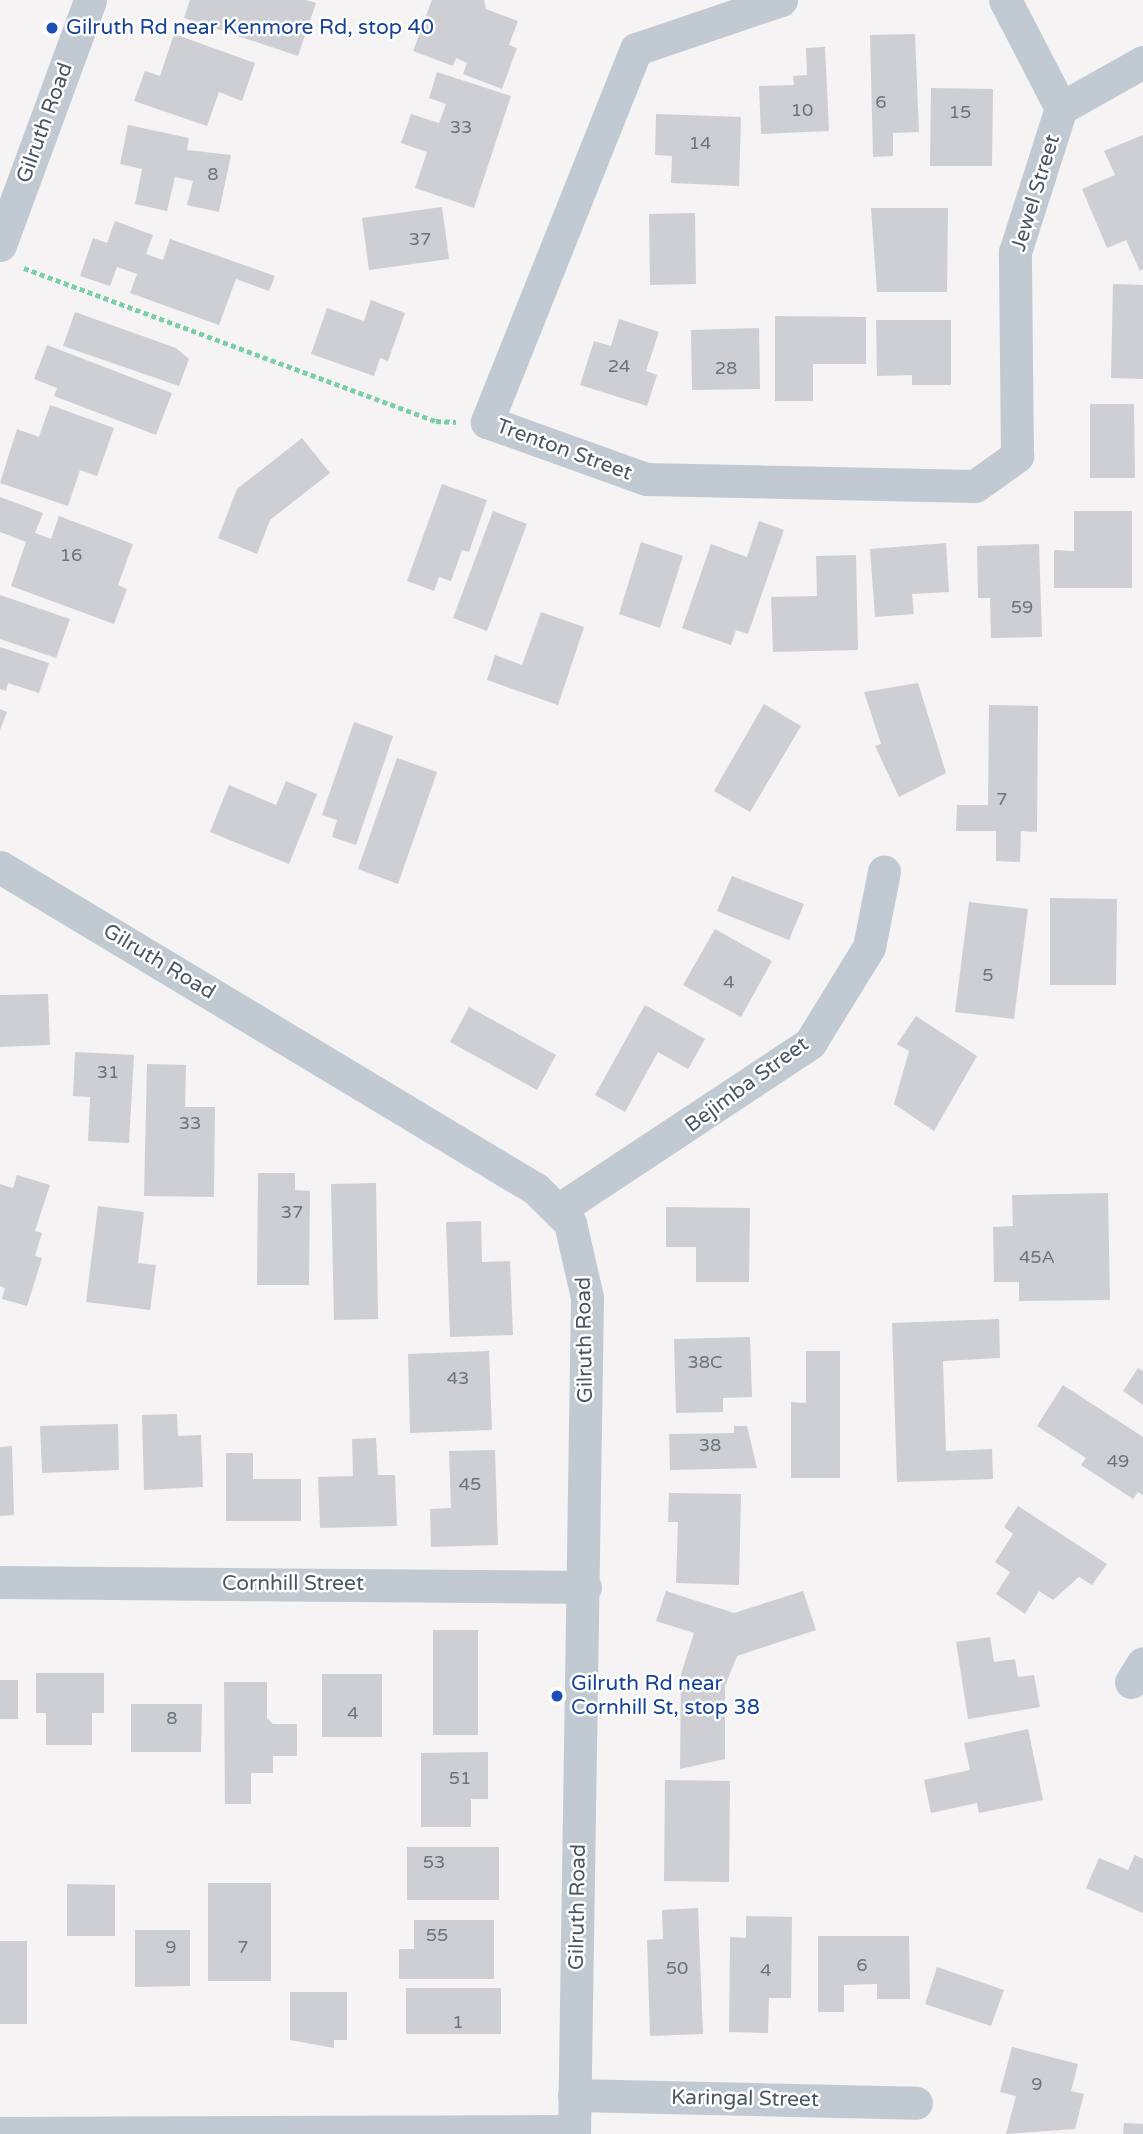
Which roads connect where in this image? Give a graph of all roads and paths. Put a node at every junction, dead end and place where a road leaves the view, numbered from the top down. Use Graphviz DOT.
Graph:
graph roads {
  1 [pos="90,0"];
  2 [pos="781,0"];
  3 [pos="1005,0"];
  4 [pos="1143,62"];
  5 [pos="1061,108"];
  6 [pos="6,255"];
  7 [pos="487,422"];
  8 [pos="1017,456"];
  9 [pos="0,867"];
  10 [pos="884,871"];
  11 [pos="562,1209"];
  12 [pos="0,1582"];
  13 [pos="585,1587"];
  14 [pos="574,2095"];
  15 [pos="915,2103"];
  16 [pos="0,2133"];
  17 [pos="574,2133"];
  1 -- 6 [label="street, Gilruth Road"];
  2 -- 7 [label="street, Trenton Street"];
  3 -- 5 [label="street"];
  4 -- 5 [label="street, Jewel Street"];
  5 -- 8 [label="street, Jewel Street"];
  6 -- 7 [label="path"];
  7 -- 8 [label="street, Trenton Street"];
  9 -- 11 [label="street, Gilruth Road"];
  10 -- 11 [label="street, Bejimba Street"];
  11 -- 13 [label="street, Gilruth Road"];
  12 -- 13 [label="street, Cornhill Street"];
  13 -- 14 [label="street, Gilruth Road"];
  14 -- 15 [label="street, Karingal Street"];
  14 -- 17 [label="street, Gilruth Road"];
  16 -- 17 [label="street"];
}
